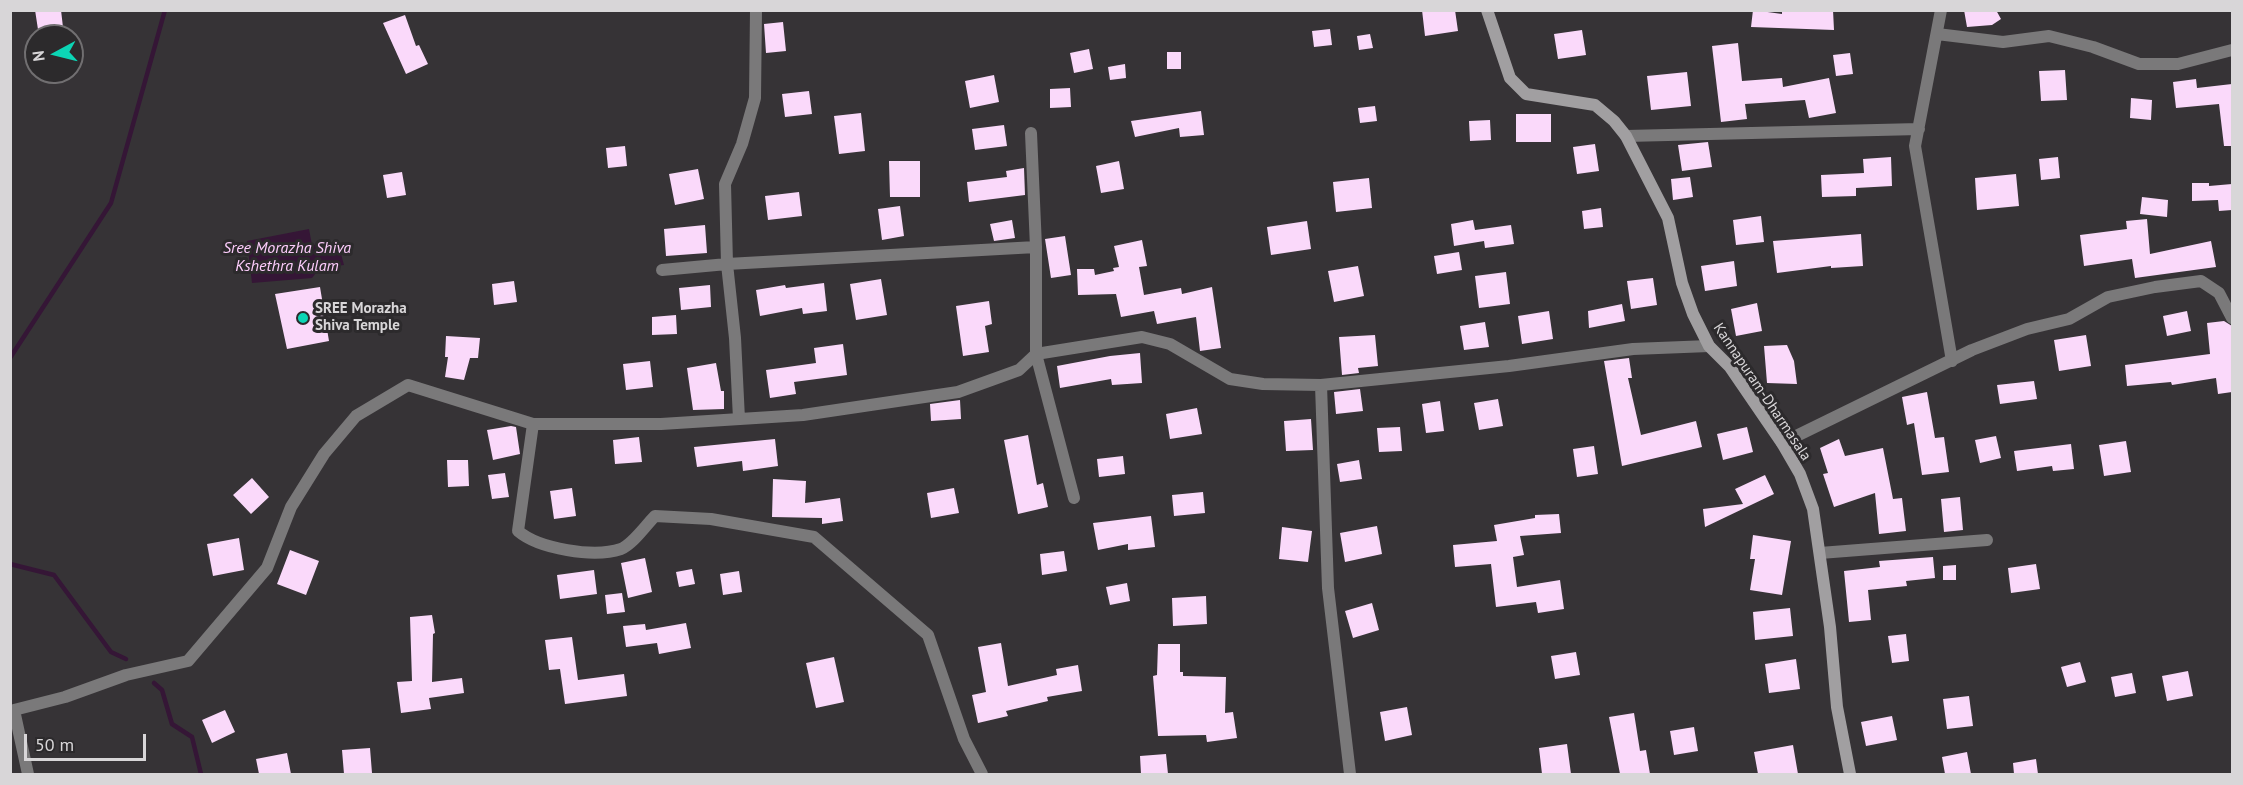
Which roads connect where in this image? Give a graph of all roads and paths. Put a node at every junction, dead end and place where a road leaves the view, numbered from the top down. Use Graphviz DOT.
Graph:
graph roads {
  1 [pos="756,10"];
  2 [pos="1487,10"];
  3 [pos="1941,10"];
  4 [pos="1937,34"];
  5 [pos="2232,50"];
  6 [pos="1919,129"];
  7 [pos="1031,134"];
  8 [pos="1626,136"];
  9 [pos="1036,247"];
  10 [pos="727,264"];
  11 [pos="662,270"];
  12 [pos="2232,318"];
  13 [pos="1709,346"];
  14 [pos="1036,354"];
  15 [pos="1952,361"];
  16 [pos="1321,385"];
  17 [pos="739,419"];
  18 [pos="533,424"];
  19 [pos="1782,443"];
  20 [pos="1074,498"];
  21 [pos="1987,540"];
  22 [pos="1820,553"];
  23 [pos="28,774"];
  24 [pos="982,774"];
  25 [pos="1350,774"];
  26 [pos="1850,774"];
  1 -- 10 [label="street"];
  2 -- 8 [label="main road, Kannapuram-Dharmasala"];
  3 -- 4 [label="street"];
  4 -- 5 [label="street"];
  4 -- 6 [label="street"];
  6 -- 8 [label="street"];
  6 -- 15 [label="street"];
  7 -- 9 [label="street"];
  8 -- 13 [label="main road, Kannapuram-Dharmasala"];
  9 -- 10 [label="street"];
  9 -- 14 [label="street"];
  10 -- 11 [label="street"];
  10 -- 17 [label="street"];
  12 -- 15 [label="street"];
  13 -- 16 [label="street"];
  13 -- 19 [label="main road, Kannapuram-Dharmasala"];
  14 -- 16 [label="street"];
  14 -- 17 [label="street"];
  14 -- 20 [label="street"];
  15 -- 19 [label="street"];
  16 -- 25 [label="street"];
  17 -- 18 [label="street"];
  18 -- 23 [label="street"];
  18 -- 24 [label="street"];
  19 -- 22 [label="main road, Kannapuram-Dharmasala"];
  21 -- 22 [label="street"];
  22 -- 26 [label="main road, Kannapuram-Dharmasala"];
}
